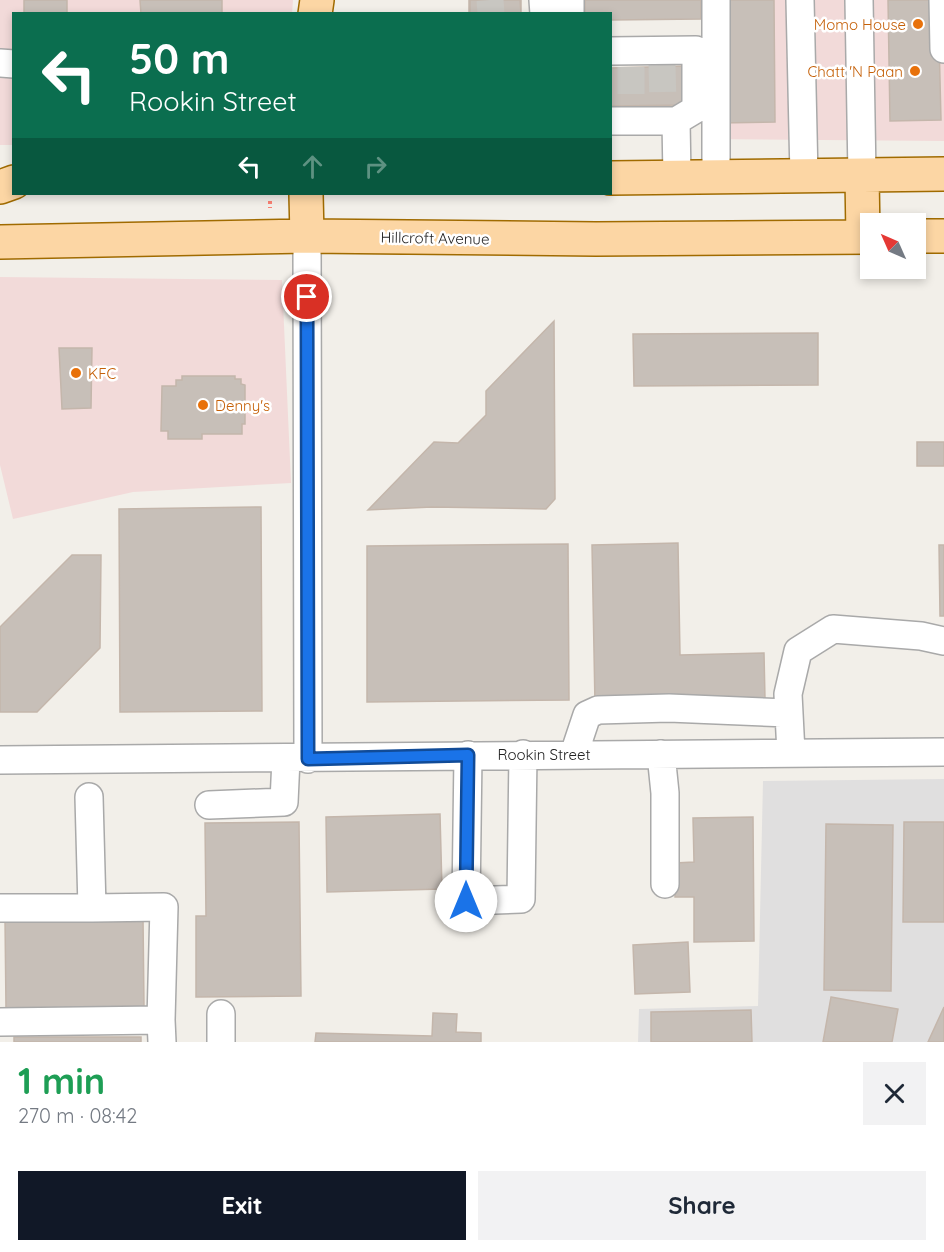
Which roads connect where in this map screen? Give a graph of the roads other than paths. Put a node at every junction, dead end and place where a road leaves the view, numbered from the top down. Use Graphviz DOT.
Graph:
graph roads {
  1 [pos="716,0"];
  2 [pos="800,0"];
  3 [pos="859,0"];
  4 [pos="943,0"];
  5 [pos="944,49"];
  6 [pos="624,56"];
  7 [pos="624,116"];
  8 [pos="667,116"];
  9 [pos="944,174"];
  10 [pos="716,176"];
  11 [pos="804,176"];
  12 [pos="862,176"];
  13 [pos="677,177"];
  14 [pos="612,178"];
  15 [pos="306,195"];
  16 [pos="864,213"];
  17 [pos="307,236"];
  18 [pos="926,236"];
  19 [pos="944,236"];
  20 [pos="860,237"];
  21 [pos="0,242"];
  22 [pos="944,642"];
  23 [pos="788,713"];
  24 [pos="944,752"];
  25 [pos="790,753"];
  26 [pos="523,754"];
  27 [pos="574,754"];
  28 [pos="661,754"];
  29 [pos="468,755"];
  30 [pos="297,759"];
  31 [pos="0,760"];
  32 [pos="89,797"];
  33 [pos="208,805"];
  34 [pos="665,884"];
  35 [pos="0,908"];
  36 [pos="92,908"];
  37 [pos="221,1014"];
  38 [pos="0,1022"];
  39 [pos="161,1031"];
  40 [pos="221,1042"];
  1 -- 10 [label="street"];
  2 -- 11 [label="street"];
  3 -- 12 [label="street"];
  4 -- 5 [label="street"];
  6 -- 8 [label="street"];
  7 -- 8 [label="street"];
  8 -- 13 [label="street"];
  9 -- 12 [label="main road"];
  10 -- 11 [label="main road"];
  10 -- 13 [label="main road"];
  11 -- 12 [label="main road"];
  12 -- 16 [label="main road"];
  13 -- 14 [label="main road"];
  15 -- 17 [label="main road"];
  17 -- 20 [label="main road, Hillcroft Avenue"];
  17 -- 21 [label="main road, Hillcroft Avenue"];
  17 -- 30 [label="street"];
  18 -- 19 [label="main road"];
  22 -- 23 [label="street"];
  23 -- 25 [label="street"];
  23 -- 27 [label="street"];
  24 -- 25 [label="street, Rookin Street"];
  25 -- 28 [label="street, Rookin Street"];
  26 -- 27 [label="street, Rookin Street"];
  26 -- 29 [label="street, Rookin Street"];
  26 -- 29 [label="street"];
  27 -- 28 [label="street, Rookin Street"];
  28 -- 34 [label="street"];
  29 -- 30 [label="street, Rookin Street"];
  30 -- 31 [label="street, Rookin Street"];
  30 -- 33 [label="street"];
  32 -- 36 [label="street"];
  35 -- 36 [label="street"];
  36 -- 39 [label="street"];
  37 -- 40 [label="street"];
  38 -- 39 [label="street"];
}
